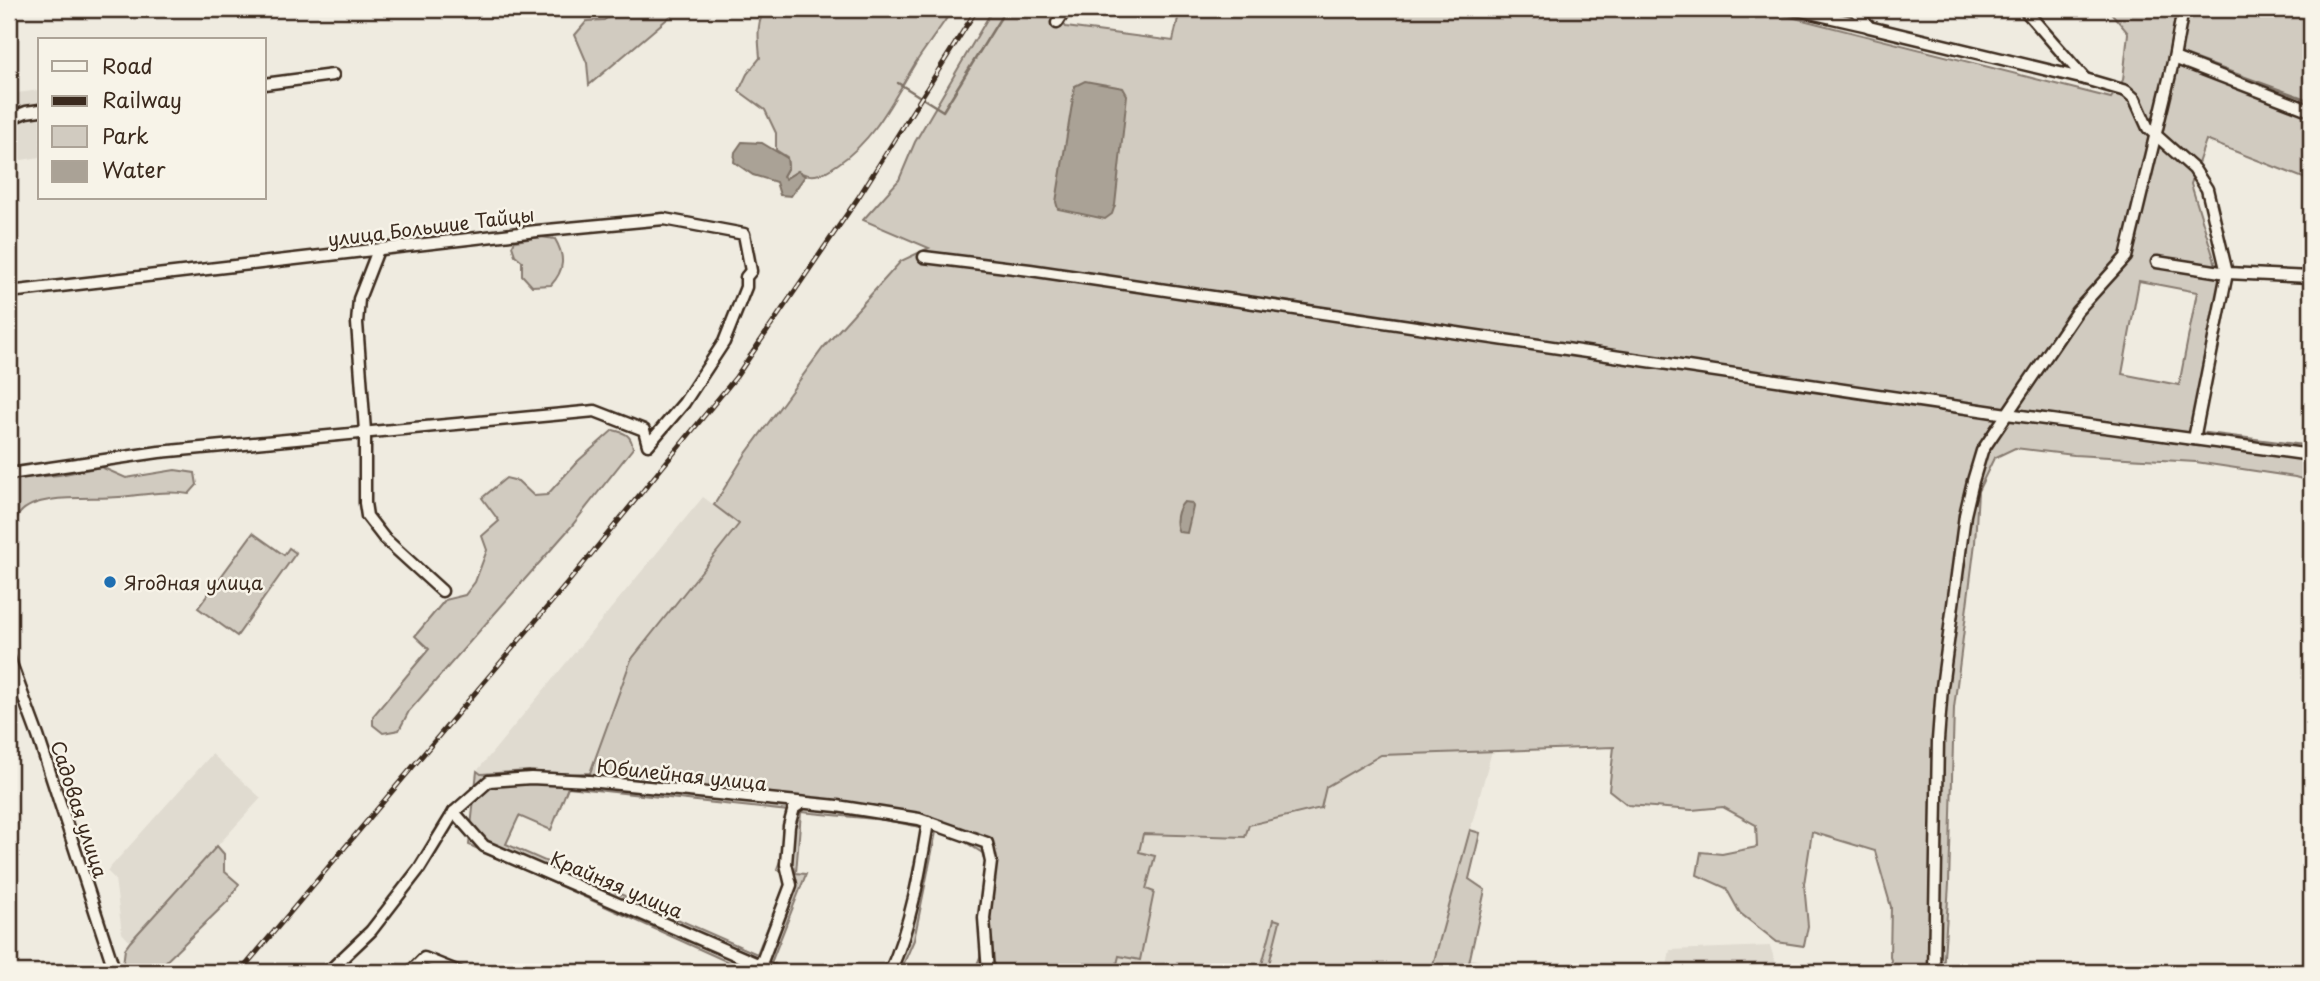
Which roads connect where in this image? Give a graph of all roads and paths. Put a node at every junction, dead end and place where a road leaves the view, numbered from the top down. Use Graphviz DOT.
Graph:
graph roads {
  1 [pos="1066,9"];
  2 [pos="1793,9"];
  3 [pos="1854,9"];
  4 [pos="2024,9"];
  5 [pos="2183,9"];
  6 [pos="1058,23"];
  7 [pos="1869,27"];
  8 [pos="2174,58"];
  9 [pos="333,75"];
  10 [pos="2085,79"];
  11 [pos="266,84"];
  12 [pos="38,110"];
  13 [pos="2311,111"];
  14 [pos="9,119"];
  15 [pos="2154,135"];
  16 [pos="378,250"];
  17 [pos="924,257"];
  18 [pos="2157,262"];
  19 [pos="2227,273"];
  20 [pos="2311,276"];
  21 [pos="9,292"];
  22 [pos="2007,414"];
  23 [pos="365,431"];
  24 [pos="2194,439"];
  25 [pos="2311,455"];
  26 [pos="9,474"];
  27 [pos="442,591"];
  28 [pos="9,658"];
  29 [pos="800,804"];
  30 [pos="454,812"];
  31 [pos="928,822"];
  32 [pos="760,969"];
  33 [pos="115,972"];
  34 [pos="328,972"];
  35 [pos="410,972"];
  36 [pos="459,972"];
  37 [pos="776,972"];
  38 [pos="890,972"];
  39 [pos="988,972"];
  40 [pos="1934,972"];
  1 -- 6 [label="street"];
  2 -- 7 [label="street"];
  3 -- 7 [label="street"];
  4 -- 10 [label="street"];
  5 -- 8 [label="street"];
  7 -- 10 [label="street"];
  8 -- 13 [label="street"];
  8 -- 15 [label="street"];
  9 -- 11 [label="street"];
  10 -- 15 [label="street"];
  12 -- 14 [label="street"];
  15 -- 19 [label="street"];
  15 -- 22 [label="street"];
  16 -- 21 [label="street, улица Большие Тайцы"];
  16 -- 23 [label="street"];
  16 -- 23 [label="street, улица Большие Тайцы"];
  17 -- 22 [label="street"];
  18 -- 19 [label="street"];
  19 -- 20 [label="street"];
  19 -- 24 [label="street"];
  22 -- 24 [label="street"];
  22 -- 40 [label="street"];
  23 -- 26 [label="street"];
  23 -- 27 [label="street"];
  24 -- 25 [label="street"];
  28 -- 33 [label="street, Садовая улица"];
  29 -- 30 [label="street, Юбилейная улица"];
  29 -- 31 [label="street, Юбилейная улица"];
  29 -- 32 [label="street"];
  30 -- 32 [label="street, Крайняя улица"];
  30 -- 34 [label="street, Юбилейная улица"];
  31 -- 38 [label="street"];
  31 -- 39 [label="street, Юбилейная улица"];
  32 -- 37 [label="street, Крайняя улица"];
  35 -- 36 [label="street"];
}
